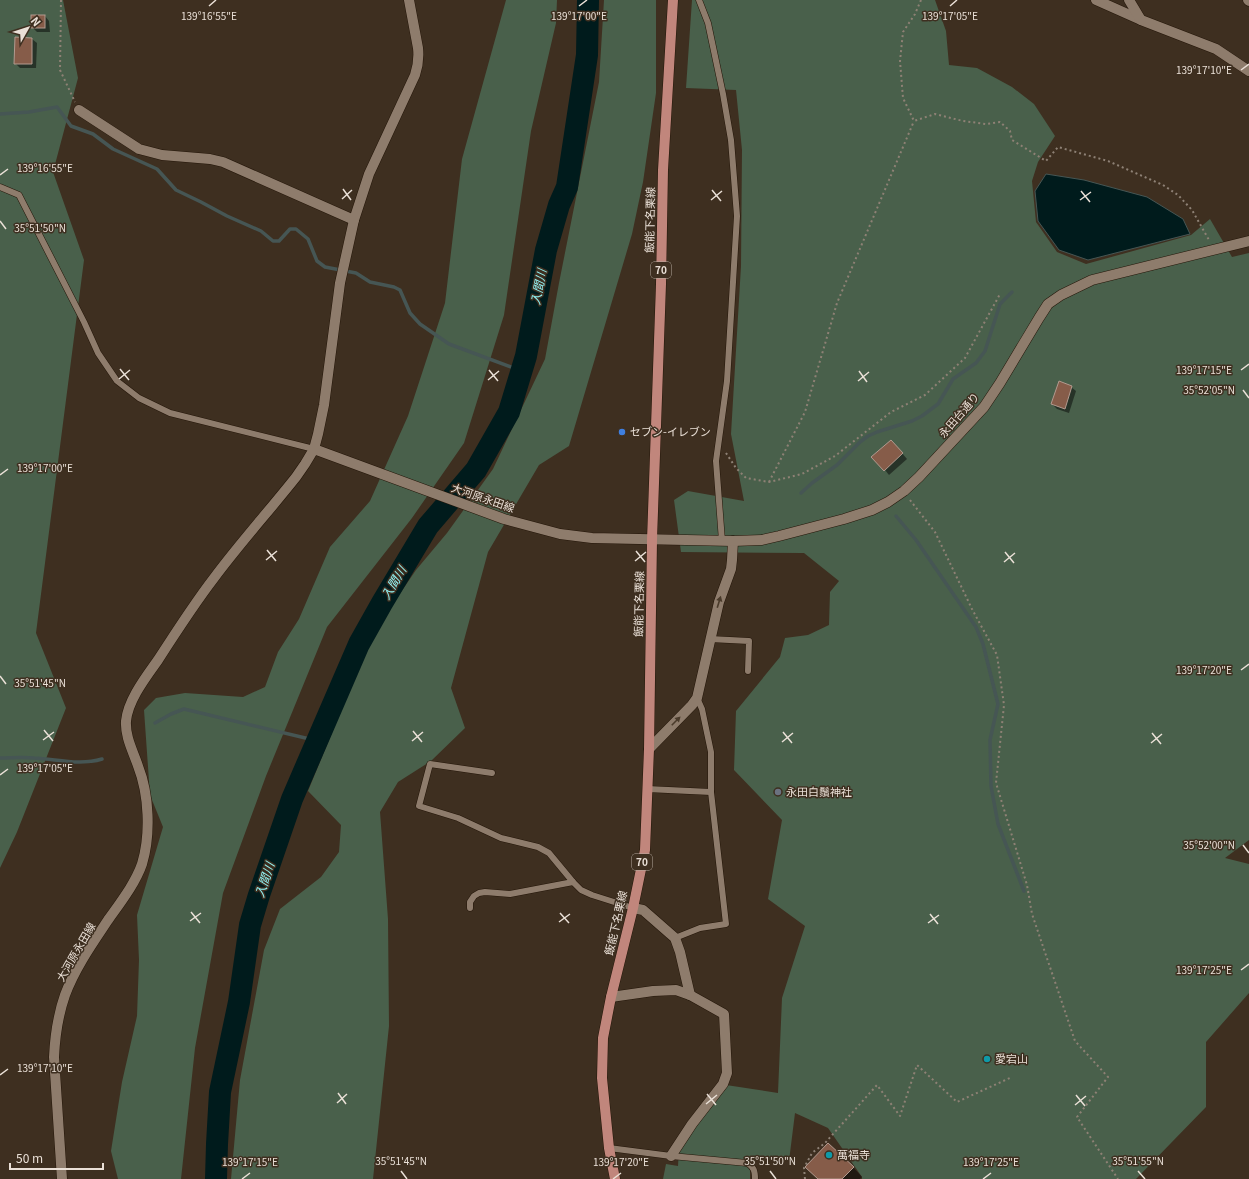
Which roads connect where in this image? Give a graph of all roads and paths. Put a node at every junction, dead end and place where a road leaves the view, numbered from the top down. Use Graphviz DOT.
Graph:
graph roads {
  1 [pos="61,0"];
  2 [pos="409,0"];
  3 [pos="672,0"];
  4 [pos="699,0"];
  5 [pos="921,0"];
  6 [pos="1096,0"];
  7 [pos="1129,0"];
  8 [pos="1141,20"];
  9 [pos="1249,71"];
  10 [pos="79,110"];
  11 [pos="914,121"];
  12 [pos="0,187"];
  13 [pos="354,220"];
  14 [pos="1249,241"];
  15 [pos="1215,249"];
  16 [pos="1000,294"];
  17 [pos="720,435"];
  18 [pos="314,449"];
  19 [pos="769,482"];
  20 [pos="904,491"];
  21 [pos="652,540"];
  22 [pos="722,541"];
  23 [pos="733,541"];
  24 [pos="710,639"];
  25 [pos="748,671"];
  26 [pos="698,698"];
  27 [pos="649,749"];
  28 [pos="492,773"];
  29 [pos="647,789"];
  30 [pos="711,792"];
  31 [pos="573,882"];
  32 [pos="470,908"];
  33 [pos="633,908"];
  34 [pos="674,938"];
  35 [pos="690,995"];
  36 [pos="611,997"];
  37 [pos="1012,1077"];
  38 [pos="609,1148"];
  39 [pos="671,1156"];
  40 [pos="62,1179"];
  41 [pos="615,1179"];
  42 [pos="755,1179"];
  43 [pos="805,1179"];
  44 [pos="1118,1179"];
  1 -- 10 [label="path"];
  2 -- 13 [label="street, 大河原永田線"];
  3 -- 21 [label="main road, 飯能下名栗線 / 70"];
  4 -- 17 [label="lane"];
  5 -- 11 [label="path"];
  6 -- 8 [label="street"];
  7 -- 8 [label="street"];
  8 -- 9 [label="street"];
  10 -- 13 [label="street"];
  11 -- 15 [label="path"];
  11 -- 19 [label="path"];
  12 -- 18 [label="lane"];
  13 -- 18 [label="street, 大河原永田線"];
  14 -- 15 [label="street, 永田台通り"];
  15 -- 20 [label="street, 永田台通り"];
  16 -- 19 [label="path"];
  17 -- 19 [label="path"];
  17 -- 22 [label="lane"];
  18 -- 21 [label="street, 大河原永田線"];
  18 -- 40 [label="street, 大河原永田線"];
  20 -- 23 [label="street, 永田台通り"];
  20 -- 44 [label="path"];
  21 -- 22 [label="street, 永田台通り"];
  21 -- 27 [label="main road, 飯能下名栗線 / 70"];
  22 -- 23 [label="street, 永田台通り"];
  24 -- 23 [label="street, one-way"];
  24 -- 25 [label="lane"];
  24 -- 26 [label="street"];
  27 -- 26 [label="street, one-way"];
  26 -- 30 [label="lane"];
  27 -- 29 [label="main road, 飯能下名栗線 / 70"];
  28 -- 31 [label="lane"];
  29 -- 30 [label="lane"];
  29 -- 33 [label="main road, 飯能下名栗線 / 70"];
  30 -- 34 [label="lane"];
  31 -- 32 [label="lane"];
  31 -- 33 [label="lane"];
  33 -- 34 [label="street"];
  33 -- 36 [label="main road, 飯能下名栗線 / 70"];
  34 -- 35 [label="street"];
  35 -- 36 [label="street"];
  35 -- 39 [label="street"];
  36 -- 38 [label="main road, 飯能下名栗線 / 70"];
  37 -- 43 [label="path"];
  38 -- 39 [label="lane"];
  38 -- 41 [label="main road, 飯能下名栗線 / 70"];
  39 -- 42 [label="lane"];
}
